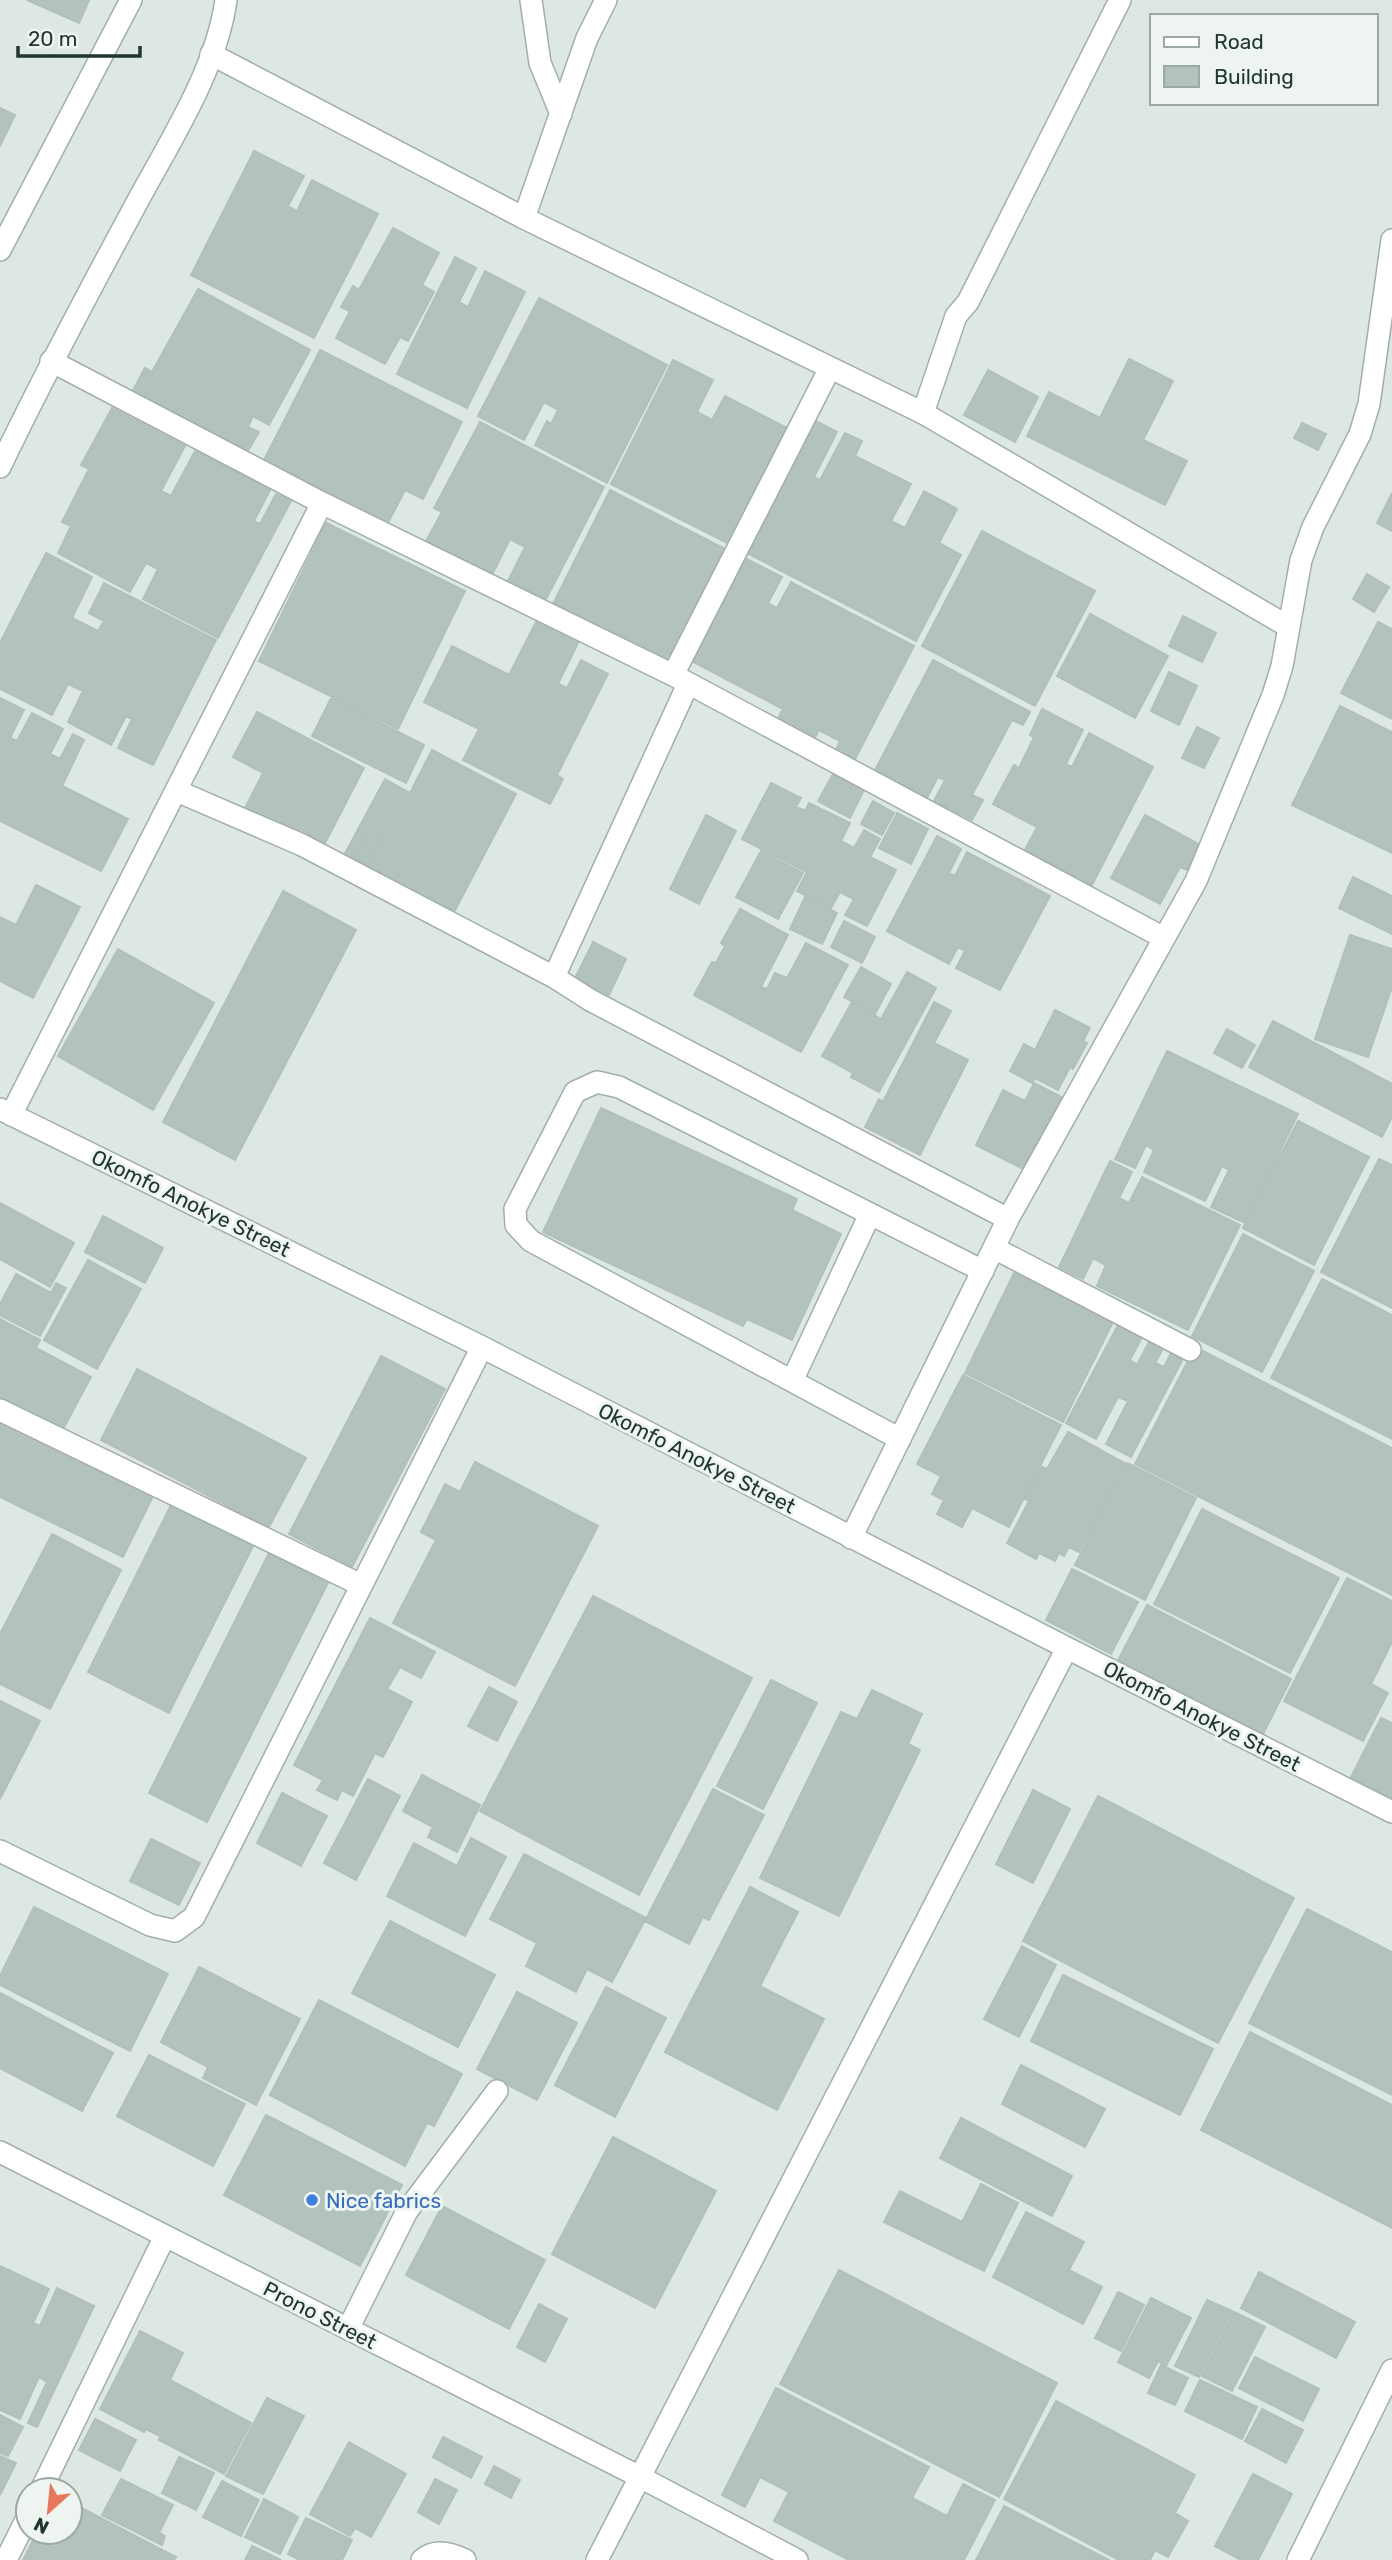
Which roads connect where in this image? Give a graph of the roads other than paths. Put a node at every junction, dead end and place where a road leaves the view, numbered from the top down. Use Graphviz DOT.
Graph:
graph roads {
  1 [pos="131,0"];
  2 [pos="226,0"];
  3 [pos="531,0"];
  4 [pos="606,0"];
  5 [pos="1120,0"];
  6 [pos="211,54"];
  7 [pos="561,114"];
  8 [pos="524,218"];
  9 [pos="1392,240"];
  10 [pos="0,250"];
  11 [pos="1385,352"];
  12 [pos="51,361"];
  13 [pos="830,368"];
  14 [pos="923,413"];
  15 [pos="0,467"];
  16 [pos="322,503"];
  17 [pos="1289,627"];
  18 [pos="681,680"];
  19 [pos="177,791"];
  20 [pos="1164,938"];
  21 [pos="554,977"];
  22 [pos="6,1112"];
  23 [pos="870,1214"];
  24 [pos="1008,1219"];
  25 [pos="994,1248"];
  26 [pos="983,1271"];
  27 [pos="482,1347"];
  28 [pos="1190,1350"];
  29 [pos="792,1381"];
  30 [pos="0,1410"];
  31 [pos="900,1439"];
  32 [pos="851,1538"];
  33 [pos="361,1585"];
  34 [pos="1067,1648"];
  35 [pos="1392,1812"];
  36 [pos="0,1851"];
  37 [pos="497,2091"];
  38 [pos="0,2152"];
  39 [pos="165,2236"];
  40 [pos="348,2329"];
  41 [pos="1392,2370"];
  42 [pos="48,2476"];
  43 [pos="640,2477"];
  44 [pos="14,2544"];
  45 [pos="6,2560"];
  46 [pos="422,2560"];
  47 [pos="465,2560"];
  48 [pos="597,2560"];
  49 [pos="797,2560"];
  50 [pos="1298,2560"];
  1 -- 10 [label="street"];
  2 -- 6 [label="street"];
  3 -- 7 [label="street"];
  4 -- 7 [label="street"];
  5 -- 14 [label="street"];
  6 -- 8 [label="street"];
  6 -- 12 [label="street"];
  7 -- 8 [label="street"];
  8 -- 13 [label="street"];
  9 -- 11 [label="street"];
  11 -- 17 [label="street"];
  12 -- 15 [label="street"];
  12 -- 16 [label="street"];
  13 -- 14 [label="street"];
  13 -- 18 [label="street"];
  14 -- 17 [label="street"];
  16 -- 18 [label="street"];
  16 -- 19 [label="street"];
  17 -- 20 [label="street"];
  18 -- 20 [label="street"];
  18 -- 21 [label="street"];
  19 -- 21 [label="street"];
  19 -- 22 [label="street"];
  20 -- 24 [label="street"];
  21 -- 24 [label="street"];
  22 -- 27 [label="street, Okomfo Anokye Street"];
  23 -- 26 [label="street"];
  23 -- 29 [label="street"];
  23 -- 29 [label="street"];
  24 -- 25 [label="street"];
  25 -- 26 [label="street"];
  25 -- 28 [label="street"];
  26 -- 31 [label="street"];
  27 -- 32 [label="street, Okomfo Anokye Street"];
  27 -- 33 [label="street"];
  29 -- 31 [label="street"];
  30 -- 33 [label="street"];
  31 -- 32 [label="street"];
  32 -- 34 [label="street, Okomfo Anokye Street"];
  33 -- 36 [label="street"];
  34 -- 35 [label="street, Okomfo Anokye Street"];
  34 -- 43 [label="street"];
  37 -- 40 [label="street"];
  38 -- 39 [label="street, Prono Street"];
  39 -- 40 [label="street, Prono Street"];
  39 -- 42 [label="street"];
  40 -- 43 [label="street, Prono Street"];
  41 -- 50 [label="street"];
  43 -- 48 [label="street"];
  43 -- 49 [label="street, Prono Street"];
  44 -- 45 [label="street"];
  46 -- 47 [label="street"];
}
